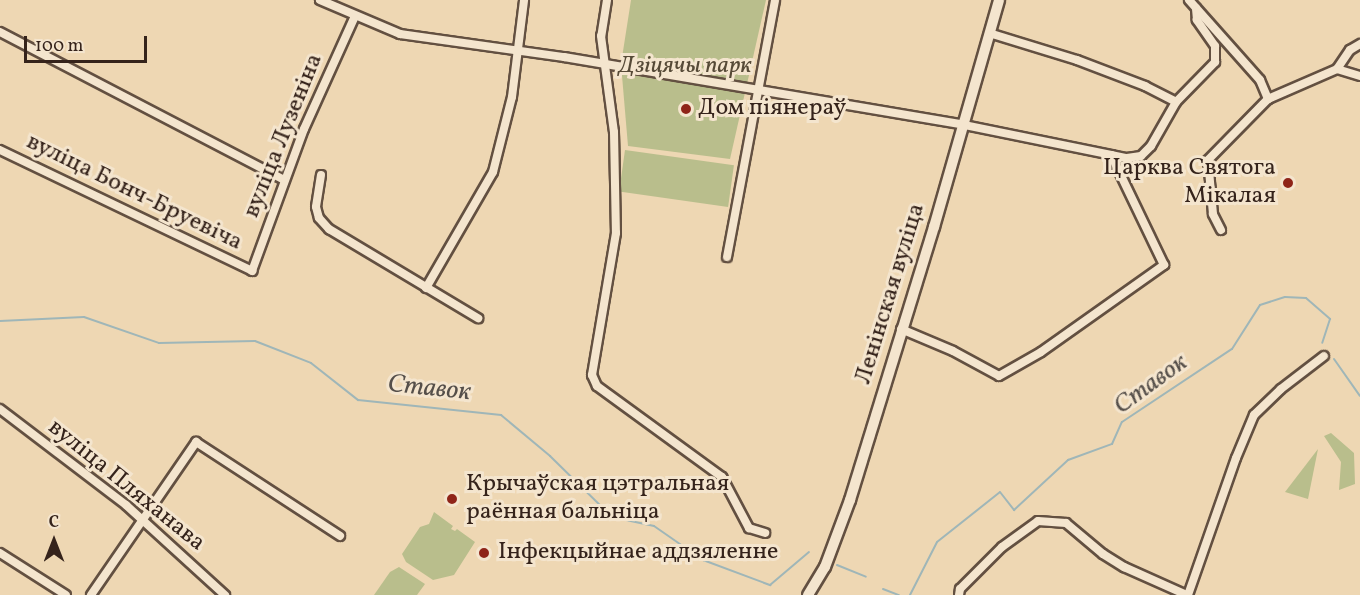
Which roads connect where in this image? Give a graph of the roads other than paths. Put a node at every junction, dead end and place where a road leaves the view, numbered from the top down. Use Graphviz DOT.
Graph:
graph roads {
  1 [pos="320,0"];
  2 [pos="524,0"];
  3 [pos="607,0"];
  4 [pos="775,0"];
  5 [pos="999,0"];
  6 [pos="1189,0"];
  7 [pos="1196,8"];
  8 [pos="355,16"];
  9 [pos="0,32"];
  10 [pos="989,33"];
  11 [pos="1360,44"];
  12 [pos="519,50"];
  13 [pos="604,65"];
  14 [pos="1336,69"];
  15 [pos="1360,76"];
  16 [pos="757,91"];
  17 [pos="1268,99"];
  18 [pos="1176,102"];
  19 [pos="964,125"];
  20 [pos="0,150"];
  21 [pos="1111,155"];
  22 [pos="321,175"];
  23 [pos="284,180"];
  24 [pos="1221,230"];
  25 [pos="727,257"];
  26 [pos="252,271"];
  27 [pos="426,288"];
  28 [pos="478,318"];
  29 [pos="901,329"];
  30 [pos="1324,356"];
  31 [pos="0,409"];
  32 [pos="142,519"];
  33 [pos="765,533"];
  34 [pos="339,536"];
  35 [pos="0,553"];
  36 [pos="960,592"];
  37 [pos="66,595"];
  38 [pos="91,595"];
  39 [pos="225,595"];
  40 [pos="808,595"];
  41 [pos="1187,595"];
  1 -- 8 [label="street"];
  2 -- 12 [label="street"];
  3 -- 13 [label="street"];
  4 -- 16 [label="street"];
  5 -- 10 [label="main road, Ленінская вуліца"];
  6 -- 7 [label="street"];
  7 -- 17 [label="street"];
  7 -- 18 [label="street"];
  8 -- 12 [label="street"];
  8 -- 23 [label="street, вуліца Лузеніна"];
  9 -- 23 [label="street"];
  10 -- 18 [label="street"];
  10 -- 19 [label="main road, Ленінская вуліца"];
  11 -- 14 [label="street"];
  12 -- 13 [label="street"];
  12 -- 27 [label="street"];
  13 -- 16 [label="street"];
  13 -- 33 [label="street"];
  14 -- 15 [label="street"];
  14 -- 17 [label="street"];
  16 -- 19 [label="street"];
  16 -- 25 [label="street"];
  17 -- 24 [label="street"];
  18 -- 21 [label="street"];
  19 -- 21 [label="street"];
  19 -- 29 [label="main road, Ленінская вуліца"];
  20 -- 26 [label="street, вуліца Бонч-Бруевіча"];
  21 -- 29 [label="street"];
  22 -- 27 [label="street"];
  23 -- 26 [label="street, вуліца Лузеніна"];
  27 -- 28 [label="street"];
  29 -- 40 [label="main road, Ленінская вуліца"];
  30 -- 41 [label="street"];
  31 -- 32 [label="street, вуліца Пляханава"];
  32 -- 34 [label="street"];
  32 -- 38 [label="street"];
  32 -- 39 [label="street, вуліца Пляханава"];
  35 -- 37 [label="street"];
  36 -- 41 [label="street"];
}
